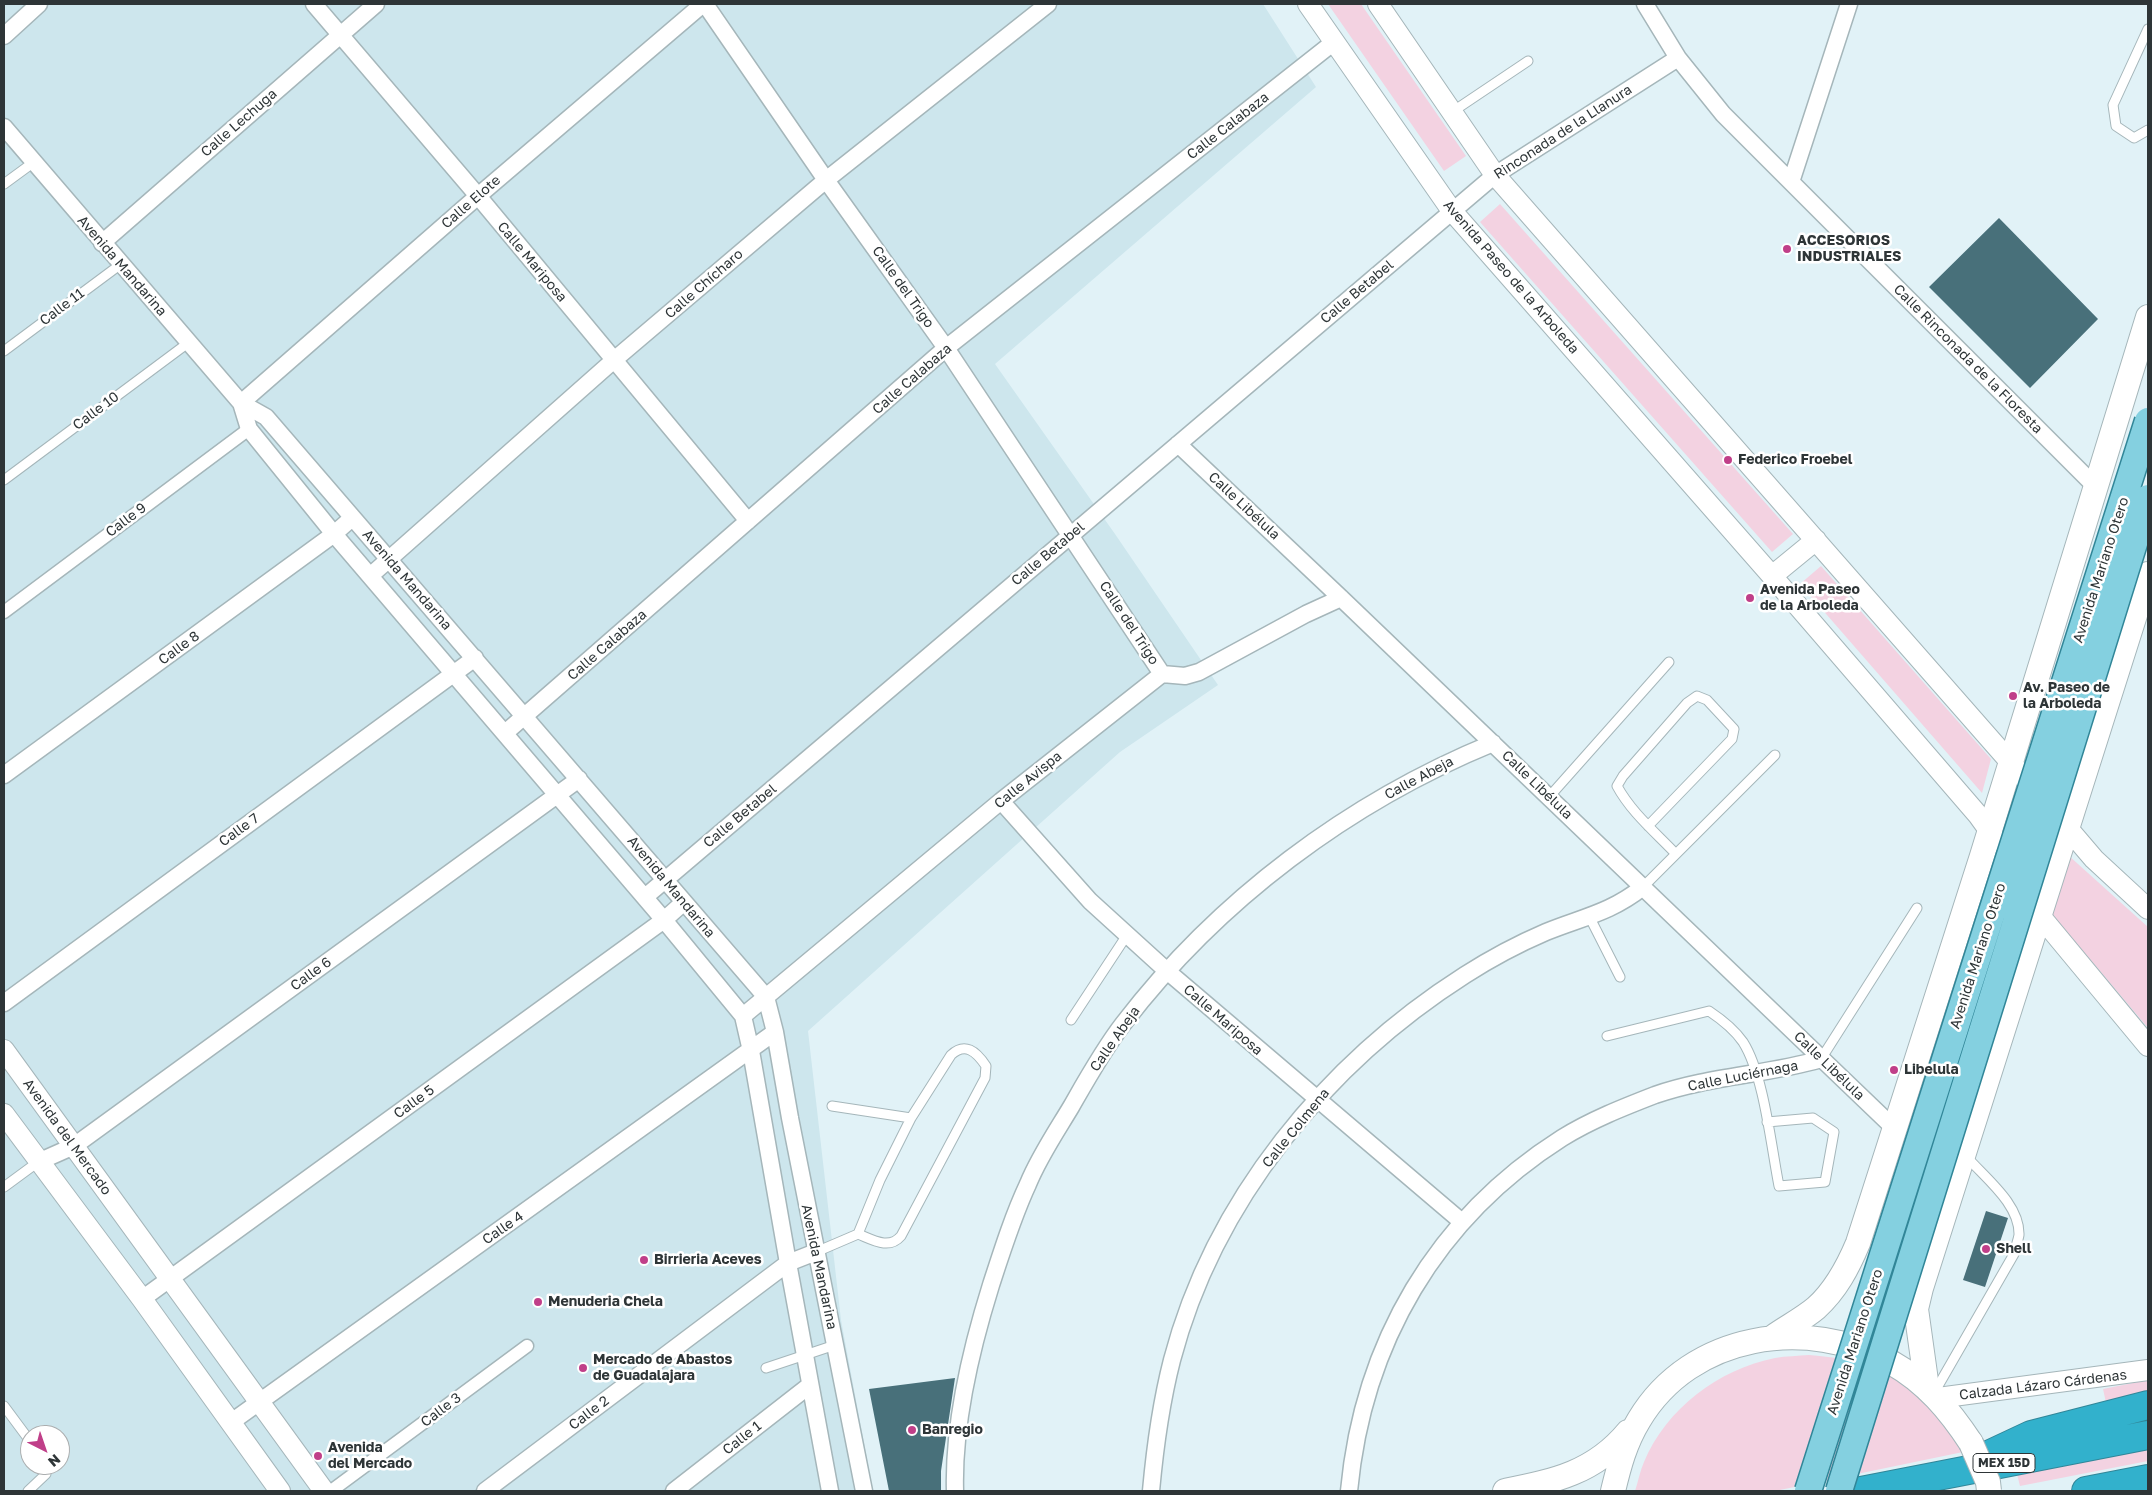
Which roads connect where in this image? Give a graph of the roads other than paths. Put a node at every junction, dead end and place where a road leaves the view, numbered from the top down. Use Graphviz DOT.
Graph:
graph roads {
  1 [pos="39,4"];
  2 [pos="314,4"];
  3 [pos="376,4"];
  4 [pos="704,4"];
  5 [pos="1048,4"];
  6 [pos="1308,4"];
  7 [pos="1378,4"];
  8 [pos="1645,4"];
  9 [pos="1849,4"];
  10 [pos="2148,29"];
  11 [pos="340,35"];
  12 [pos="4,36"];
  13 [pos="1334,42"];
  14 [pos="1678,58"];
  15 [pos="1528,61"];
  16 [pos="1452,112"];
  17 [pos="4,127"];
  18 [pos="2148,130"];
  19 [pos="34,162"];
  20 [pos="1495,175"];
  21 [pos="826,180"];
  22 [pos="1791,182"];
  23 [pos="4,184"];
  24 [pos="478,196"];
  25 [pos="1452,211"];
  26 [pos="102,243"];
  27 [pos="121,264"];
  28 [pos="2148,317"];
  29 [pos="188,343"];
  30 [pos="946,348"];
  31 [pos="4,351"];
  32 [pos="614,360"];
  33 [pos="241,403"];
  34 [pos="2148,421"];
  35 [pos="249,429"];
  36 [pos="1178,444"];
  37 [pos="4,480"];
  38 [pos="2096,487"];
  39 [pos="2148,498"];
  40 [pos="352,518"];
  41 [pos="748,521"];
  42 [pos="334,534"];
  43 [pos="1071,535"];
  44 [pos="1816,540"];
  45 [pos="389,558"];
  46 [pos="2148,574"];
  47 [pos="370,576"];
  48 [pos="1772,576"];
  49 [pos="1341,598"];
  50 [pos="4,612"];
  51 [pos="474,658"];
  52 [pos="1669,662"];
  53 [pos="454,673"];
  54 [pos="1162,674"];
  55 [pos="526,717"];
  56 [pos="505,733"];
  57 [pos="1493,743"];
  58 [pos="1775,755"];
  59 [pos="2011,762"];
  60 [pos="4,775"];
  61 [pos="579,779"];
  62 [pos="558,795"];
  63 [pos="1549,797"];
  64 [pos="1001,801"];
  65 [pos="2046,803"];
  66 [pos="1648,826"];
  67 [pos="2068,829"];
  68 [pos="1990,831"];
  69 [pos="1676,853"];
  70 [pos="665,880"];
  71 [pos="2020,880"];
  72 [pos="1643,887"];
  73 [pos="645,897"];
  74 [pos="684,902"];
  75 [pos="1916,908"];
  76 [pos="2148,909"];
  77 [pos="1589,916"];
  78 [pos="2041,917"];
  79 [pos="664,920"];
  80 [pos="1127,935"];
  81 [pos="1167,971"];
  82 [pos="1620,977"];
  83 [pos="766,997"];
  84 [pos="4,1003"];
  85 [pos="743,1016"];
  86 [pos="1071,1020"];
  87 [pos="775,1032"];
  88 [pos="1607,1036"];
  89 [pos="2148,1046"];
  90 [pos="4,1050"];
  91 [pos="752,1051"];
  92 [pos="1822,1059"];
  93 [pos="1757,1072"];
  94 [pos="1316,1099"];
  95 [pos="832,1106"];
  96 [pos="4,1114"];
  97 [pos="911,1118"];
  98 [pos="1767,1122"];
  99 [pos="1894,1129"];
  100 [pos="74,1146"];
  101 [pos="1964,1154"];
  102 [pos="38,1162"];
  103 [pos="4,1187"];
  104 [pos="1462,1222"];
  105 [pos="858,1234"];
  106 [pos="816,1252"];
  107 [pos="788,1263"];
  108 [pos="170,1279"];
  109 [pos="142,1300"];
  110 [pos="1916,1309"];
  111 [pos="1773,1337"];
  112 [pos="835,1345"];
  113 [pos="527,1346"];
  114 [pos="805,1354"];
  115 [pos="766,1368"];
  116 [pos="2148,1370"];
  117 [pos="810,1384"];
  118 [pos="1664,1388"];
  119 [pos="1933,1394"];
  120 [pos="259,1402"];
  121 [pos="2148,1405"];
  122 [pos="4,1406"];
  123 [pos="230,1423"];
  124 [pos="20,1428"];
  125 [pos="2148,1435"];
  126 [pos="45,1475"];
  127 [pos="1947,1475"];
  128 [pos="2148,1479"];
  129 [pos="28,1491"];
  130 [pos="280,1491"];
  131 [pos="324,1491"];
  132 [pos="331,1491"];
  133 [pos="485,1491"];
  134 [pos="674,1491"];
  135 [pos="830,1491"];
  136 [pos="864,1491"];
  137 [pos="955,1491"];
  138 [pos="1151,1491"];
  139 [pos="1349,1491"];
  140 [pos="1505,1491"];
  141 [pos="1613,1491"];
  142 [pos="1808,1491"];
  143 [pos="1839,1491"];
  144 [pos="1861,1491"];
  145 [pos="1989,1491"];
  146 [pos="2086,1491"];
  1 -- 12 [label="street"];
  2 -- 11 [label="street, Calle Mariposa"];
  3 -- 11 [label="street, Calle Lechuga"];
  4 -- 21 [label="street, Calle del Trigo"];
  4 -- 24 [label="street, Calle Elote"];
  5 -- 21 [label="street, Calle Chícharo"];
  6 -- 13 [label="street, Avenida Paseo de la Arboleda"];
  7 -- 16 [label="street"];
  8 -- 14 [label="street, Calle Rinconada de la Floresta"];
  9 -- 22 [label="street"];
  10 -- 18 [label="lane"];
  11 -- 24 [label="street, Calle Mariposa"];
  11 -- 26 [label="street, Calle Lechuga"];
  13 -- 25 [label="street, Avenida Paseo de la Arboleda"];
  13 -- 30 [label="street, Calle Calabaza"];
  14 -- 20 [label="street, Rinconada de la Llanura"];
  14 -- 22 [label="street, Calle Rinconada de la Floresta"];
  15 -- 16 [label="lane"];
  16 -- 20 [label="street"];
  17 -- 19 [label="street, Avenida Mandarina"];
  19 -- 23 [label="lane"];
  19 -- 26 [label="street, Avenida Mandarina"];
  20 -- 25 [label="street, Rinconada de la Llanura"];
  20 -- 44 [label="street"];
  21 -- 30 [label="street, Calle del Trigo"];
  21 -- 32 [label="street, Calle Chícharo"];
  22 -- 38 [label="street, Calle Rinconada de la Floresta"];
  24 -- 32 [label="street, Calle Mariposa"];
  24 -- 33 [label="street, Calle Elote"];
  25 -- 36 [label="street, Calle Betabel"];
  25 -- 48 [label="street, Avenida Paseo de la Arboleda"];
  26 -- 27 [label="street, Avenida Mandarina"];
  27 -- 29 [label="street, Avenida Mandarina"];
  27 -- 31 [label="lane, Calle 11"];
  28 -- 38 [label="main road, Avenida Mariano Otero"];
  29 -- 33 [label="street, Avenida Mandarina"];
  29 -- 37 [label="lane, Calle 10"];
  30 -- 41 [label="street, Calle Calabaza"];
  30 -- 43 [label="street, Calle del Trigo"];
  32 -- 41 [label="street, Calle Mariposa"];
  32 -- 45 [label="street, Calle Chícharo"];
  33 -- 35 [label="street, Avenida Mandarina"];
  33 -- 40 [label="street, Avenida Mandarina"];
  34 -- 142 [label="main road, Avenida Mariano Otero, bridge"];
  35 -- 42 [label="street, Avenida Mandarina"];
  35 -- 50 [label="street, Calle 9"];
  36 -- 43 [label="street, Calle Betabel"];
  36 -- 49 [label="street, Calle Libélula"];
  38 -- 59 [label="main road, Avenida Mariano Otero"];
  39 -- 143 [label="main road, Avenida Mariano Otero, bridge"];
  40 -- 42 [label="street, Calle 8"];
  40 -- 45 [label="street, Avenida Mandarina"];
  41 -- 55 [label="street, Calle Calabaza"];
  42 -- 47 [label="street, Avenida Mandarina"];
  42 -- 60 [label="street, Calle 8"];
  43 -- 54 [label="street, Calle del Trigo"];
  43 -- 70 [label="street, Calle Betabel"];
  44 -- 48 [label="street"];
  44 -- 59 [label="street"];
  45 -- 47 [label="street, Calle Chícharo"];
  45 -- 51 [label="street, Avenida Mandarina"];
  46 -- 67 [label="main road"];
  47 -- 53 [label="street, Avenida Mandarina"];
  48 -- 68 [label="street, Avenida Paseo de la Arboleda"];
  49 -- 54 [label="street"];
  49 -- 57 [label="street, Calle Libélula"];
  51 -- 53 [label="street, Calle 7"];
  51 -- 55 [label="street, Avenida Mandarina"];
  52 -- 63 [label="lane"];
  53 -- 56 [label="street, Avenida Mandarina"];
  53 -- 84 [label="street, Calle 7"];
  54 -- 64 [label="street, Calle Avispa"];
  55 -- 56 [label="street, Calle Calabaza"];
  55 -- 61 [label="street, Avenida Mandarina"];
  56 -- 62 [label="street, Avenida Mandarina"];
  57 -- 63 [label="street, Calle Libélula"];
  57 -- 81 [label="street, Calle Abeja"];
  58 -- 69 [label="lane"];
  59 -- 65 [label="street"];
  59 -- 68 [label="main road, Avenida Mariano Otero"];
  61 -- 62 [label="street, Calle 6"];
  61 -- 70 [label="street, Avenida Mandarina"];
  62 -- 73 [label="street, Avenida Mandarina"];
  62 -- 100 [label="street, Calle 6"];
  63 -- 72 [label="street, Calle Libélula"];
  64 -- 80 [label="street, Calle Mariposa"];
  64 -- 83 [label="street, Calle Avispa"];
  65 -- 67 [label="street"];
  65 -- 71 [label="main road"];
  66 -- 66 [label="lane"];
  66 -- 69 [label="lane"];
  67 -- 76 [label="street"];
  67 -- 78 [label="main road"];
  68 -- 71 [label="street, Avenida Paseo de la Arboleda"];
  68 -- 99 [label="main road, Avenida Mariano Otero"];
  69 -- 72 [label="lane"];
  70 -- 73 [label="street, Calle Betabel"];
  70 -- 74 [label="street, Avenida Mandarina"];
  71 -- 78 [label="street, Avenida Paseo de la Arboleda"];
  71 -- 110 [label="main road"];
  72 -- 77 [label="street, Calle Colmena"];
  72 -- 92 [label="street, Calle Libélula"];
  73 -- 79 [label="street, Avenida Mandarina"];
  74 -- 79 [label="street, Calle 5"];
  74 -- 83 [label="street, Avenida Mandarina"];
  75 -- 92 [label="lane"];
  77 -- 82 [label="lane"];
  77 -- 94 [label="street, Calle Colmena"];
  78 -- 89 [label="street, Avenida Paseo de la Arboleda"];
  78 -- 101 [label="main road"];
  79 -- 85 [label="street, Avenida Mandarina"];
  79 -- 108 [label="street, Calle 5"];
  80 -- 81 [label="street, Calle Mariposa"];
  80 -- 86 [label="lane"];
  81 -- 94 [label="street, Calle Mariposa"];
  81 -- 137 [label="street, Calle Abeja"];
  83 -- 85 [label="street, Calle Avispa"];
  83 -- 87 [label="street, Avenida Mandarina"];
  85 -- 91 [label="street, Avenida Mandarina"];
  87 -- 91 [label="street, Calle 4"];
  87 -- 106 [label="street, Avenida Mandarina"];
  88 -- 93 [label="lane"];
  90 -- 100 [label="street, Avenida del Mercado"];
  91 -- 107 [label="street, Avenida Mandarina"];
  91 -- 120 [label="street, Calle 4"];
  92 -- 93 [label="street, Calle Luciérnaga"];
  92 -- 99 [label="street, Calle Libélula"];
  93 -- 98 [label="lane"];
  93 -- 104 [label="street, Calle Luciérnaga"];
  94 -- 104 [label="street, Calle Mariposa"];
  94 -- 138 [label="street, Calle Colmena"];
  95 -- 97 [label="lane"];
  96 -- 102 [label="street"];
  97 -- 105 [label="lane"];
  97 -- 105 [label="lane"];
  98 -- 98 [label="lane"];
  99 -- 111 [label="main road, Avenida Mariano Otero"];
  100 -- 102 [label="street, Calle 6"];
  100 -- 108 [label="street, Avenida del Mercado"];
  101 -- 110 [label="main road"];
  101 -- 119 [label="lane"];
  102 -- 103 [label="lane"];
  102 -- 109 [label="street"];
  104 -- 139 [label="street, Calle Luciérnaga"];
  105 -- 106 [label="lane"];
  106 -- 107 [label="street, Calle 2"];
  106 -- 112 [label="street, Avenida Mandarina"];
  107 -- 114 [label="street, Avenida Mandarina"];
  107 -- 133 [label="street, Calle 2"];
  108 -- 109 [label="street, Calle 5"];
  108 -- 120 [label="street, Avenida del Mercado"];
  109 -- 123 [label="street"];
  110 -- 119 [label="main road"];
  111 -- 118 [label="main road"];
  111 -- 119 [label="main road"];
  112 -- 114 [label="lane"];
  112 -- 136 [label="street, Avenida Mandarina"];
  113 -- 132 [label="street, Calle 3"];
  114 -- 115 [label="lane"];
  114 -- 117 [label="street, Avenida Mandarina"];
  116 -- 119 [label="street, Calzada Lázaro Cárdenas"];
  117 -- 134 [label="street, Calle 1"];
  117 -- 135 [label="street, Avenida Mandarina"];
  118 -- 140 [label="main road"];
  118 -- 141 [label="main road"];
  119 -- 145 [label="main road, bridge"];
  120 -- 123 [label="street, Calle 4"];
  120 -- 131 [label="street, Avenida del Mercado"];
  121 -- 127 [label="highway"];
  122 -- 124 [label="lane"];
  123 -- 130 [label="street"];
  125 -- 127 [label="highway, MEX 15D"];
  126 -- 129 [label="lane"];
  127 -- 144 [label="highway, MEX 15D"];
  128 -- 146 [label="highway"];
}
